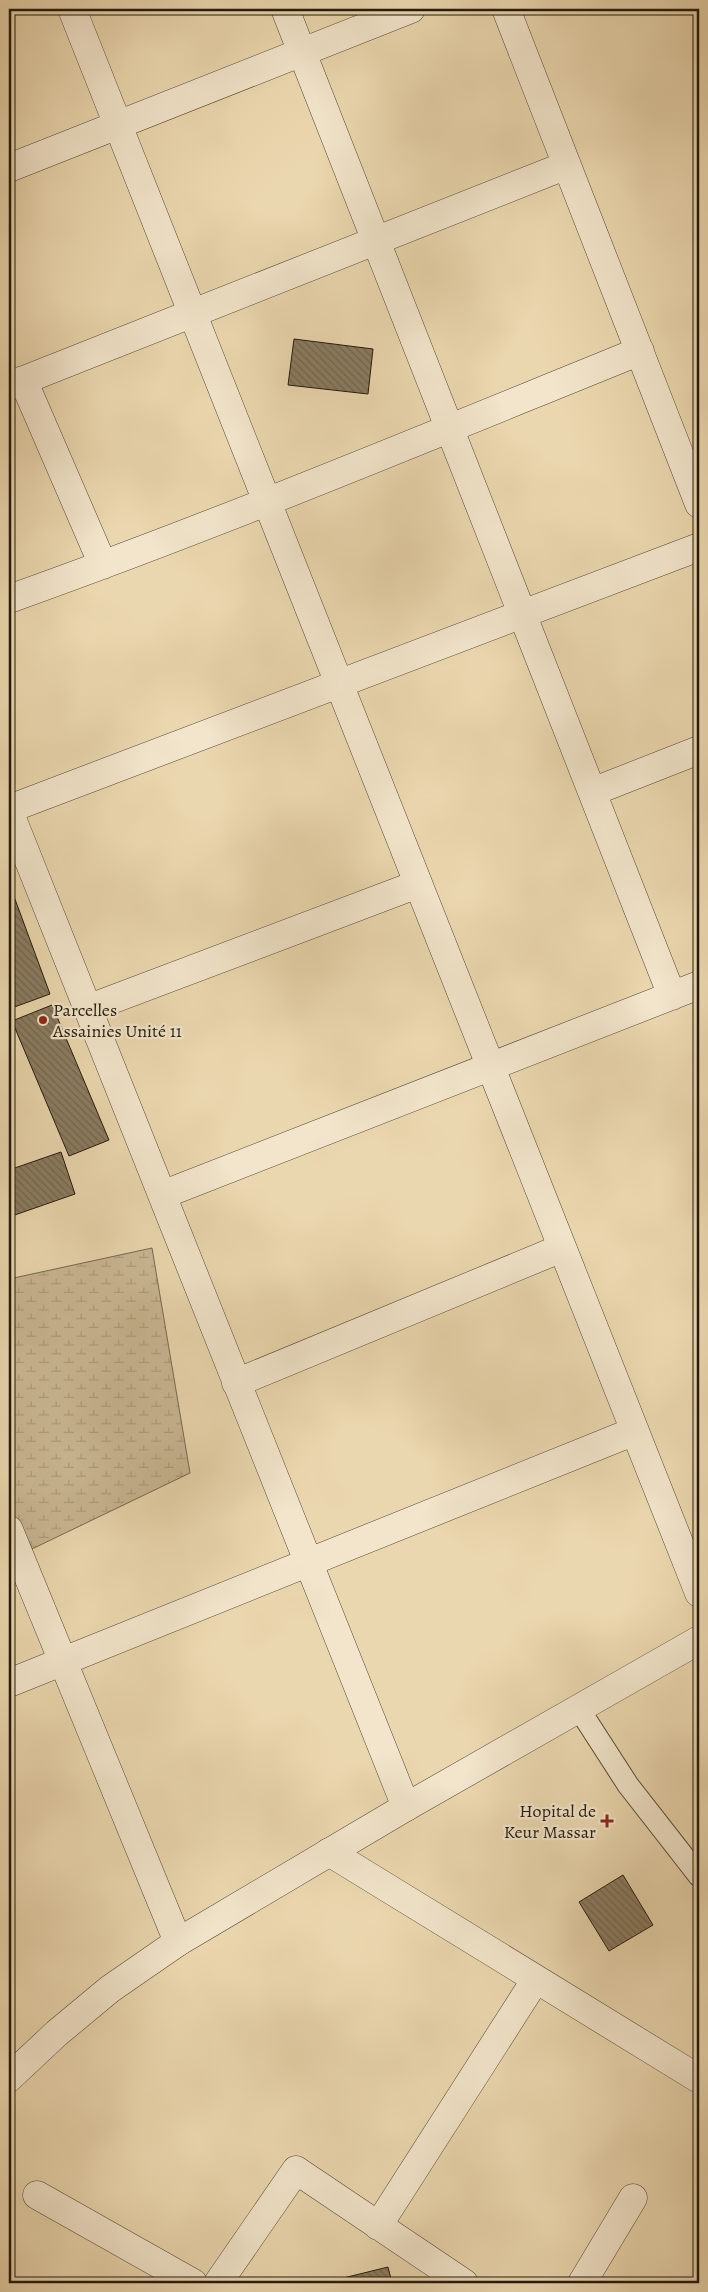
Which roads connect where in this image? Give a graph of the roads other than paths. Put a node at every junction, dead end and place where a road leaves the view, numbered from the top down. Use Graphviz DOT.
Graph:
graph roads {
  1 [pos="72,9"];
  2 [pos="285,9"];
  3 [pos="411,9"];
  4 [pos="506,9"];
  5 [pos="302,53"];
  6 [pos="118,124"];
  7 [pos="567,165"];
  8 [pos="9,168"];
  9 [pos="376,240"];
  10 [pos="193,314"];
  11 [pos="640,351"];
  12 [pos="16,383"];
  13 [pos="450,428"];
  14 [pos="267,502"];
  15 [pos="699,504"];
  16 [pos="699,547"];
  17 [pos="103,565"];
  18 [pos="9,598"];
  19 [pos="522,614"];
  20 [pos="339,684"];
  21 [pos="699,750"];
  22 [pos="592,792"];
  23 [pos="9,810"];
  24 [pos="418,884"];
  25 [pos="699,985"];
  26 [pos="672,996"];
  27 [pos="88,1009"];
  28 [pos="491,1066"];
  29 [pos="162,1195"];
  30 [pos="562,1248"];
  31 [pos="236,1383"];
  32 [pos="635,1431"];
  33 [pos="9,1530"];
  34 [pos="308,1562"];
  35 [pos="699,1594"];
  36 [pos="699,1640"];
  37 [pos="63,1661"];
  38 [pos="9,1683"];
  39 [pos="579,1709"];
  40 [pos="406,1807"];
  41 [pos="329,1852"];
  42 [pos="699,1876"];
  43 [pos="178,1942"];
  44 [pos="536,1979"];
  45 [pos="9,2078"];
  46 [pos="699,2079"];
  47 [pos="37,2195"];
  48 [pos="633,2198"];
  49 [pos="378,2226"];
  50 [pos="457,2281"];
  51 [pos="193,2283"];
  52 [pos="218,2283"];
  53 [pos="582,2283"];
  1 -- 6 [label="street"];
  2 -- 5 [label="street"];
  3 -- 5 [label="street"];
  4 -- 7 [label="street"];
  5 -- 6 [label="street"];
  5 -- 9 [label="street"];
  6 -- 8 [label="street"];
  6 -- 10 [label="street"];
  7 -- 9 [label="street"];
  7 -- 11 [label="street"];
  9 -- 10 [label="street"];
  9 -- 13 [label="street"];
  10 -- 12 [label="street"];
  10 -- 14 [label="street"];
  11 -- 13 [label="street"];
  11 -- 15 [label="street"];
  12 -- 17 [label="street"];
  13 -- 14 [label="street"];
  13 -- 19 [label="street"];
  14 -- 17 [label="street"];
  14 -- 20 [label="street"];
  16 -- 19 [label="street"];
  17 -- 18 [label="street"];
  19 -- 20 [label="street"];
  19 -- 22 [label="street"];
  20 -- 23 [label="street"];
  20 -- 24 [label="street"];
  21 -- 22 [label="street"];
  22 -- 26 [label="street"];
  23 -- 27 [label="street"];
  24 -- 27 [label="street"];
  24 -- 28 [label="street"];
  25 -- 26 [label="street"];
  26 -- 28 [label="street"];
  27 -- 29 [label="street"];
  28 -- 29 [label="street"];
  28 -- 30 [label="street"];
  29 -- 31 [label="street"];
  30 -- 31 [label="street"];
  30 -- 32 [label="street"];
  31 -- 34 [label="street"];
  32 -- 34 [label="street"];
  32 -- 35 [label="street"];
  33 -- 37 [label="street"];
  34 -- 37 [label="street"];
  34 -- 40 [label="street"];
  36 -- 39 [label="street"];
  37 -- 38 [label="street"];
  37 -- 43 [label="street"];
  39 -- 40 [label="street"];
  39 -- 42 [label="lane"];
  40 -- 41 [label="street"];
  41 -- 43 [label="street"];
  41 -- 44 [label="street"];
  43 -- 45 [label="street"];
  44 -- 46 [label="street"];
  44 -- 49 [label="street"];
  47 -- 51 [label="street"];
  48 -- 53 [label="street"];
  49 -- 50 [label="street"];
  49 -- 52 [label="street"];
}
